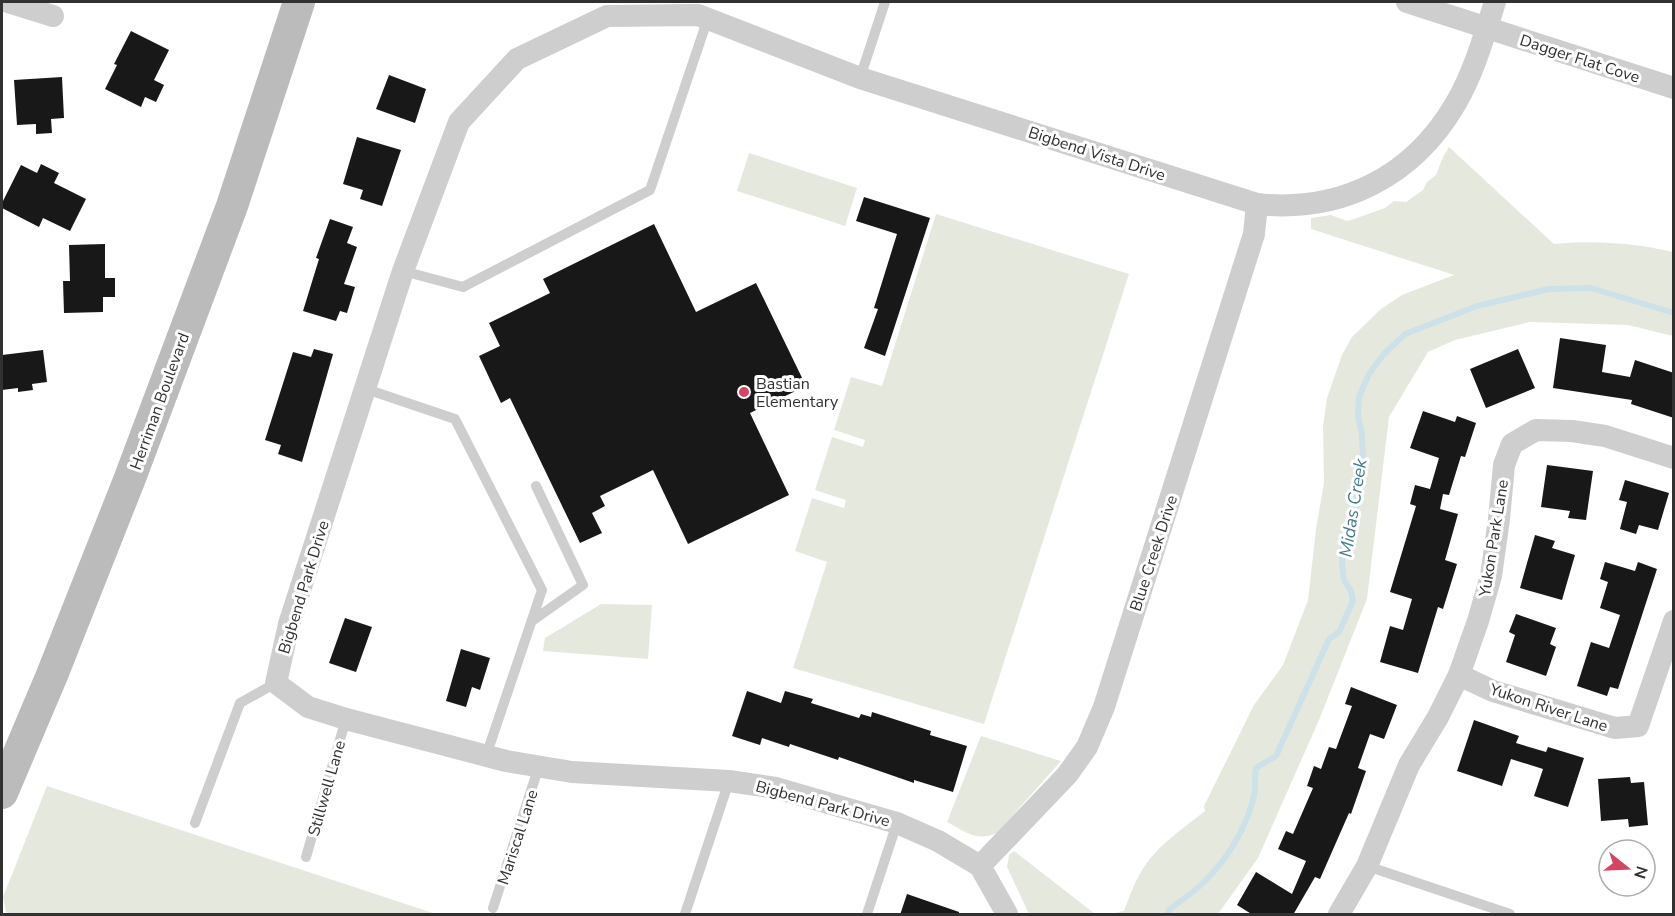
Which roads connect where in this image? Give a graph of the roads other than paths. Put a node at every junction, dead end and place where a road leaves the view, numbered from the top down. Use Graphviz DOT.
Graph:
graph roads {
  1 [pos="8,2"];
  2 [pos="299,2"];
  3 [pos="885,2"];
  4 [pos="1407,2"];
  5 [pos="1495,2"];
  6 [pos="605,9"];
  7 [pos="53,16"];
  8 [pos="708,18"];
  9 [pos="1487,27"];
  10 [pos="860,78"];
  11 [pos="1674,88"];
  12 [pos="1257,204"];
  13 [pos="403,271"];
  14 [pos="366,389"];
  15 [pos="1674,458"];
  16 [pos="536,486"];
  17 [pos="532,621"];
  18 [pos="1674,621"];
  19 [pos="1459,675"];
  20 [pos="276,683"];
  21 [pos="346,719"];
  22 [pos="486,756"];
  23 [pos="540,766"];
  24 [pos="729,781"];
  25 [pos="3,784"];
  26 [pos="195,823"];
  27 [pos="897,823"];
  28 [pos="306,857"];
  29 [pos="980,866"];
  30 [pos="1367,866"];
  31 [pos="494,908"];
  32 [pos="685,915"];
  33 [pos="867,915"];
  34 [pos="1007,915"];
  35 [pos="1339,915"];
  36 [pos="1510,915"];
  1 -- 7 [label="street"];
  2 -- 25 [label="main road, Herriman Boulevard"];
  3 -- 10 [label="lane"];
  4 -- 9 [label="street, Dagger Flat Cove"];
  5 -- 9 [label="street, Bigbend Vista Drive"];
  6 -- 8 [label="street, Bigbend Vista Drive"];
  6 -- 13 [label="street, Bigbend Park Drive"];
  8 -- 10 [label="street, Bigbend Vista Drive"];
  8 -- 13 [label="lane"];
  9 -- 11 [label="street, Dagger Flat Cove"];
  9 -- 12 [label="street, Bigbend Vista Drive"];
  10 -- 12 [label="street, Bigbend Vista Drive"];
  12 -- 29 [label="street, Blue Creek Drive"];
  13 -- 14 [label="street, Bigbend Park Drive"];
  14 -- 17 [label="lane"];
  14 -- 20 [label="street, Bigbend Park Drive"];
  15 -- 19 [label="street, Yukon Park Lane"];
  16 -- 17 [label="lane"];
  17 -- 22 [label="lane"];
  18 -- 19 [label="street, Yukon River Lane"];
  19 -- 30 [label="street, Yukon Park Lane"];
  20 -- 21 [label="street, Bigbend Park Drive"];
  20 -- 26 [label="lane"];
  21 -- 22 [label="street, Bigbend Park Drive"];
  21 -- 28 [label="lane, Stillwell Lane"];
  22 -- 23 [label="street, Bigbend Park Drive"];
  23 -- 24 [label="street, Bigbend Park Drive"];
  23 -- 31 [label="lane, Mariscal Lane"];
  24 -- 27 [label="street, Bigbend Park Drive"];
  24 -- 32 [label="lane"];
  27 -- 29 [label="street, Bigbend Park Drive"];
  27 -- 33 [label="lane"];
  29 -- 34 [label="street"];
  30 -- 35 [label="street, Yukon Park Lane"];
  30 -- 36 [label="lane"];
}
